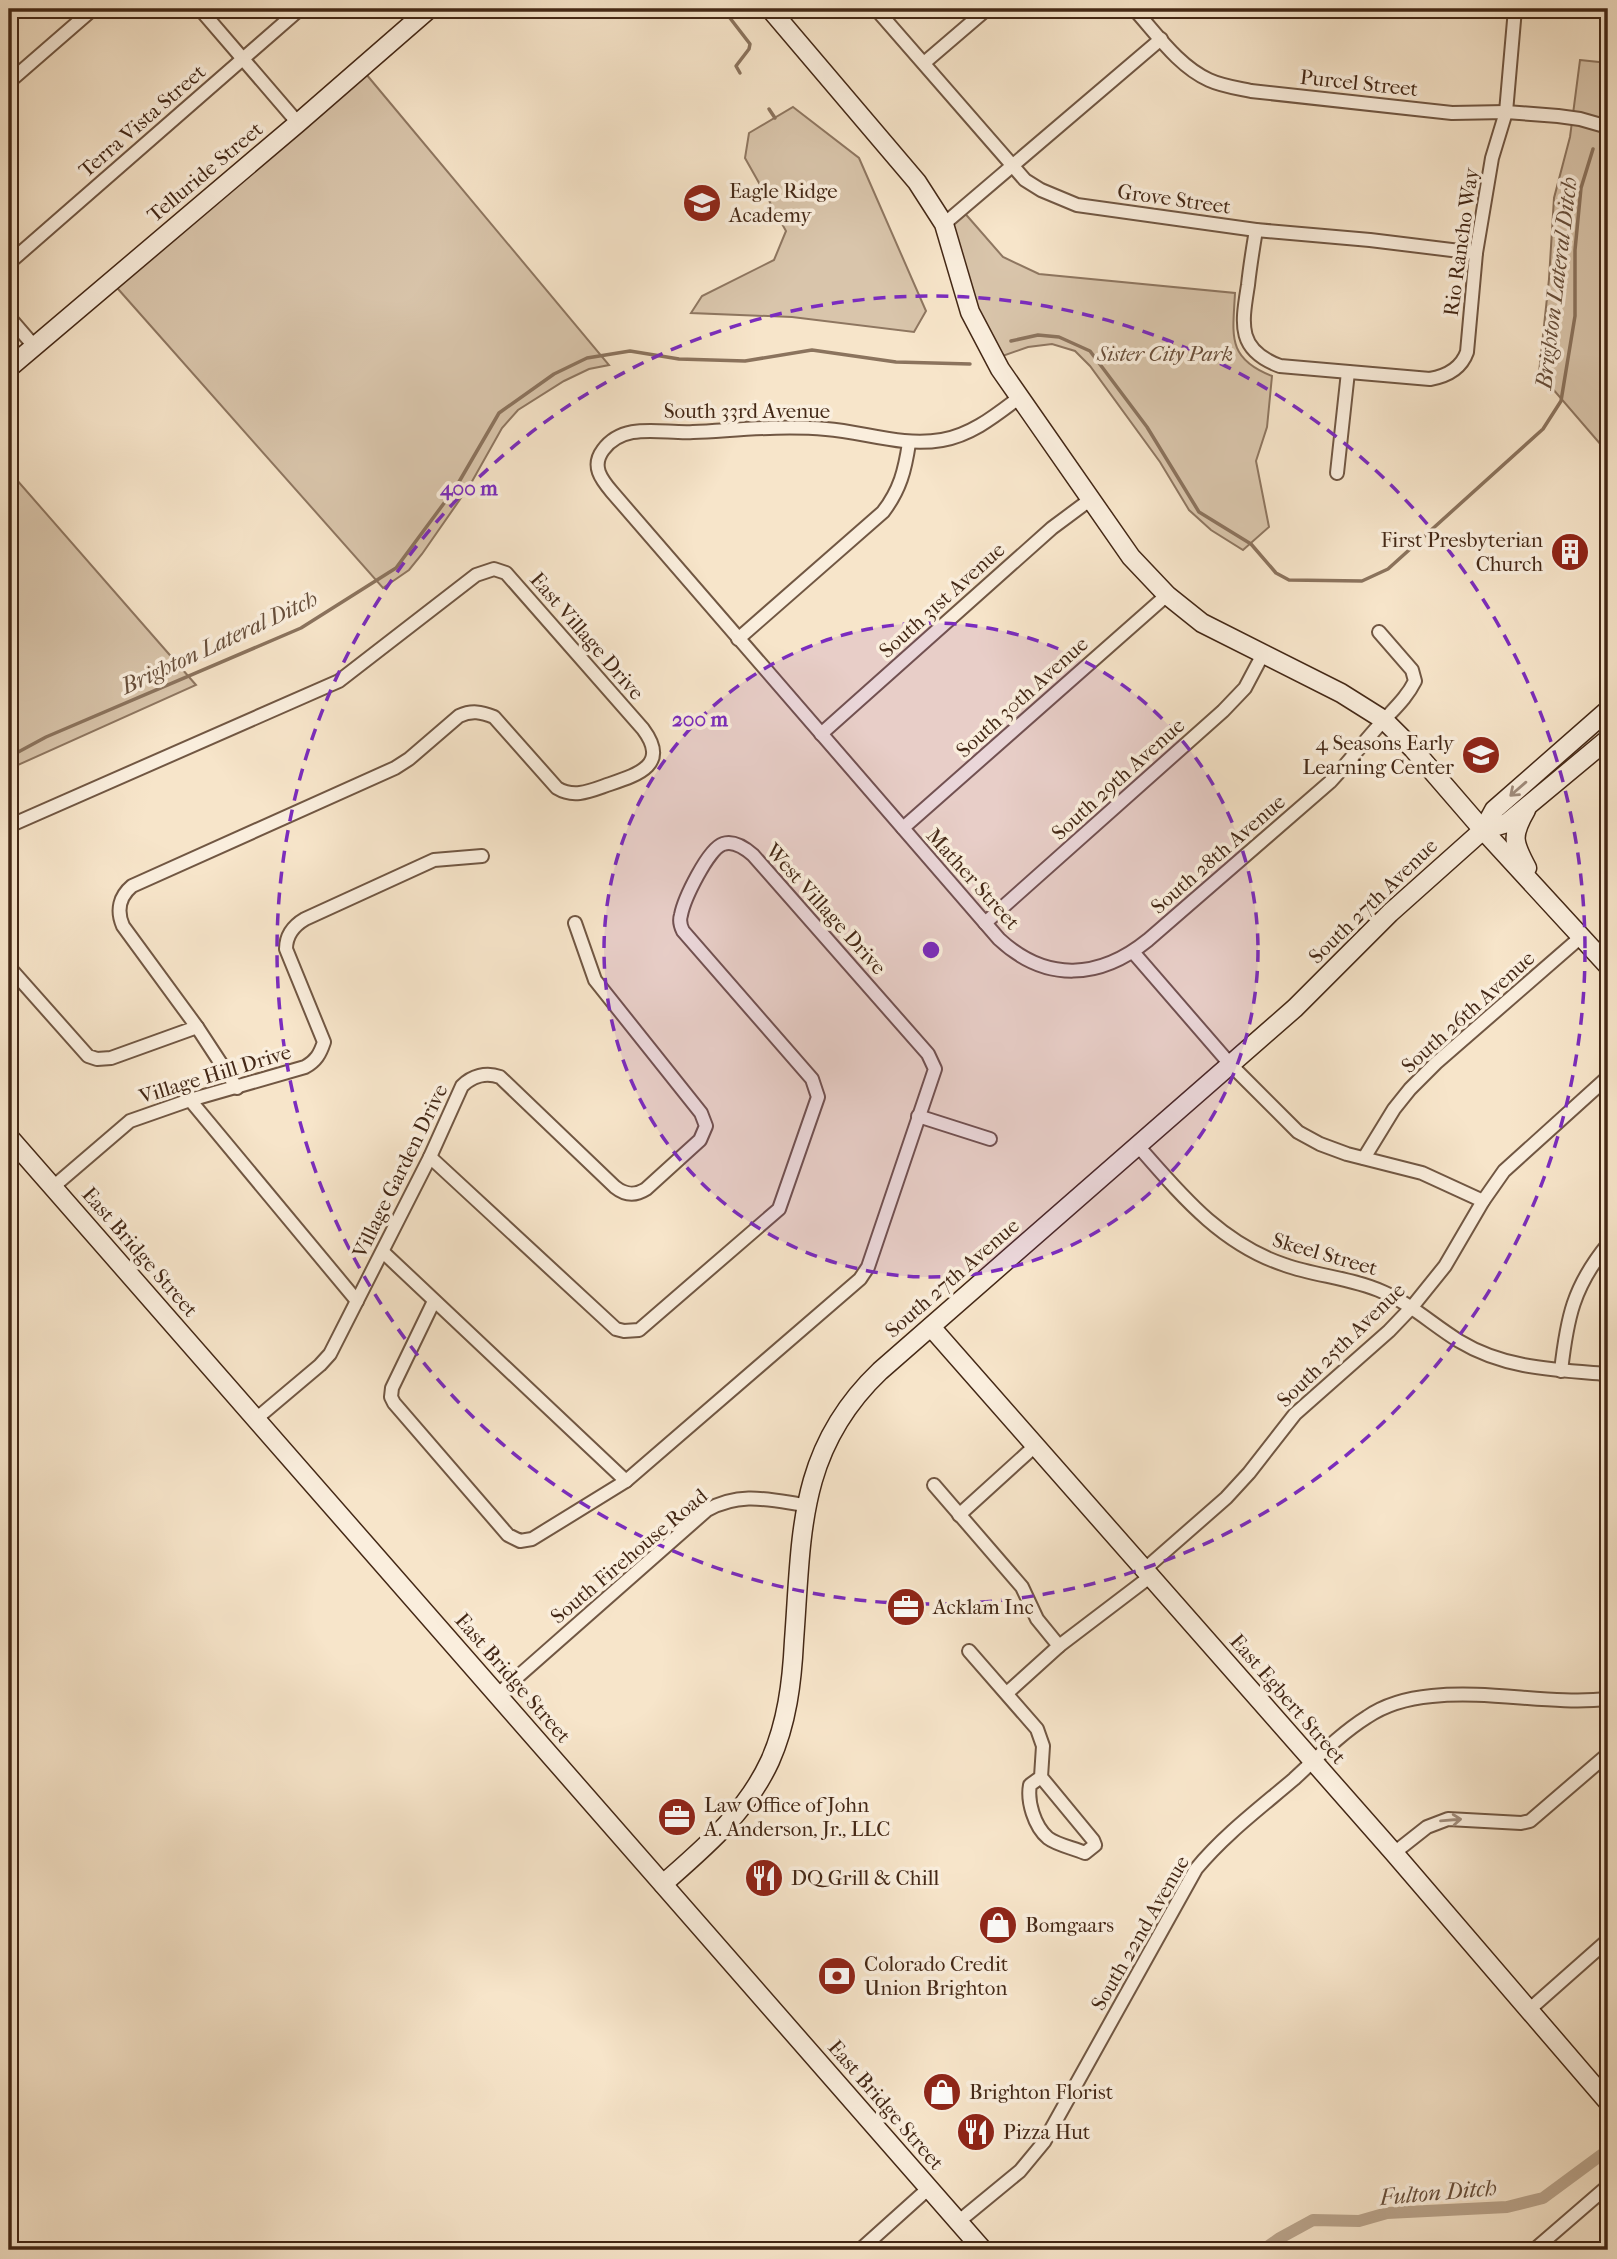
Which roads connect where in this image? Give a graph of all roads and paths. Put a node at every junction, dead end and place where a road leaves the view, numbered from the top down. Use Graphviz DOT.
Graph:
graph roads {
  1 [pos="93,9"];
  2 [pos="200,9"];
  3 [pos="300,9"];
  4 [pos="429,9"];
  5 [pos="771,9"];
  6 [pos="876,9"];
  7 [pos="987,9"];
  8 [pos="1134,9"];
  9 [pos="1515,9"];
  10 [pos="1161,39"];
  11 [pos="242,59"];
  12 [pos="924,63"];
  13 [pos="9,82"];
  14 [pos="1506,112"];
  15 [pos="298,123"];
  16 [pos="1608,127"];
  17 [pos="1013,166"];
  18 [pos="944,224"];
  19 [pos="1256,230"];
  20 [pos="1476,253"];
  21 [pos="9,263"];
  22 [pos="9,317"];
  23 [pos="34,346"];
  24 [pos="9,368"];
  25 [pos="1348,372"];
  26 [pos="1020,397"];
  27 [pos="909,443"];
  28 [pos="598,459"];
  29 [pos="1338,473"];
  30 [pos="1091,499"];
  31 [pos="1167,595"];
  32 [pos="1379,632"];
  33 [pos="738,639"];
  34 [pos="1264,654"];
  35 [pos="1608,710"];
  36 [pos="1384,720"];
  37 [pos="821,734"];
  38 [pos="1608,738"];
  39 [pos="1530,804"];
  40 [pos="9,826"];
  41 [pos="902,828"];
  42 [pos="1483,830"];
  43 [pos="482,856"];
  44 [pos="1539,890"];
  45 [pos="575,923"];
  46 [pos="985,923"];
  47 [pos="1582,936"];
  48 [pos="1133,952"];
  49 [pos="1608,965"];
  50 [pos="9,967"];
  51 [pos="197,1027"];
  52 [pos="1230,1064"];
  53 [pos="1608,1077"];
  54 [pos="237,1088"];
  55 [pos="190,1100"];
  56 [pos="918,1116"];
  57 [pos="9,1137"];
  58 [pos="990,1139"];
  59 [pos="1138,1146"];
  60 [pos="430,1157"];
  61 [pos="1364,1158"];
  62 [pos="53,1187"];
  63 [pos="1483,1201"];
  64 [pos="1608,1244"];
  65 [pos="383,1252"];
  66 [pos="357,1301"];
  67 [pos="435,1301"];
  68 [pos="1412,1307"];
  69 [pos="931,1326"];
  70 [pos="1561,1371"];
  71 [pos="1608,1374"];
  72 [pos="256,1419"];
  73 [pos="1035,1446"];
  74 [pos="626,1481"];
  75 [pos="934,1485"];
  76 [pos="806,1505"];
  77 [pos="959,1515"];
  78 [pos="1148,1572"];
  79 [pos="1059,1646"];
  80 [pos="969,1651"];
  81 [pos="1007,1693"];
  82 [pos="497,1695"];
  83 [pos="1608,1699"];
  84 [pos="1608,1754"];
  85 [pos="1312,1762"];
  86 [pos="1041,1777"];
  87 [pos="1394,1853"];
  88 [pos="663,1884"];
  89 [pos="1608,1940"];
  90 [pos="1530,2009"];
  91 [pos="1608,2102"];
  92 [pos="1608,2186"];
  93 [pos="929,2188"];
  94 [pos="958,2222"];
  95 [pos="860,2250"];
  96 [pos="983,2250"];
  97 [pos="1534,2250"];
  1 -- 13 [label="street"];
  2 -- 11 [label="street"];
  3 -- 11 [label="street, Terra Vista Street"];
  4 -- 15 [label="main road, Telluride Street"];
  5 -- 18 [label="main road"];
  6 -- 12 [label="street, Grove Street"];
  7 -- 12 [label="street"];
  8 -- 10 [label="street, Purcel Street"];
  9 -- 14 [label="street, Rio Rancho Way"];
  10 -- 14 [label="street, Purcel Street"];
  10 -- 17 [label="street"];
  11 -- 15 [label="street"];
  11 -- 21 [label="street, Terra Vista Street"];
  12 -- 17 [label="street, Grove Street"];
  14 -- 16 [label="street, Purcel Street"];
  14 -- 20 [label="street, Rio Rancho Way"];
  15 -- 23 [label="main road, Telluride Street"];
  17 -- 18 [label="street"];
  17 -- 19 [label="street, Grove Street"];
  18 -- 26 [label="main road"];
  19 -- 20 [label="street, Grove Street"];
  19 -- 25 [label="street, Rio Rancho Way"];
  20 -- 25 [label="street, Rio Rancho Way"];
  22 -- 23 [label="street"];
  23 -- 24 [label="main road, Telluride Street"];
  25 -- 29 [label="street"];
  26 -- 27 [label="street, South 33rd Avenue"];
  26 -- 30 [label="main road"];
  27 -- 28 [label="street, South 33rd Avenue"];
  27 -- 33 [label="street"];
  28 -- 33 [label="street, Mather Street"];
  30 -- 31 [label="main road"];
  30 -- 37 [label="street, South 31st Avenue"];
  31 -- 34 [label="main road"];
  31 -- 41 [label="street, South 30th Avenue"];
  32 -- 36 [label="street, South 28th Avenue"];
  33 -- 37 [label="street, Mather Street"];
  34 -- 36 [label="main road"];
  34 -- 46 [label="street, South 29th Avenue"];
  35 -- 42 [label="main road, South 27th Avenue, one-way"];
  36 -- 42 [label="main road"];
  36 -- 48 [label="street, South 28th Avenue"];
  37 -- 41 [label="street, Mather Street"];
  38 -- 39 [label="main road, South 27th Avenue"];
  39 -- 42 [label="main road, South 27th Avenue"];
  39 -- 44 [label="main road"];
  40 -- 51 [label="street, East Village Drive"];
  41 -- 46 [label="street, Mather Street"];
  42 -- 44 [label="main road"];
  42 -- 52 [label="main road, South 27th Avenue"];
  43 -- 54 [label="street, Village Hill Drive"];
  44 -- 47 [label="main road"];
  45 -- 60 [label="street, Village Garden Drive"];
  46 -- 48 [label="street, Mather Street"];
  47 -- 49 [label="main road"];
  47 -- 61 [label="street, South 26th Avenue"];
  48 -- 52 [label="street"];
  50 -- 51 [label="street"];
  51 -- 54 [label="street, East Village Drive"];
  52 -- 59 [label="main road, South 27th Avenue"];
  52 -- 61 [label="street"];
  53 -- 63 [label="street, South 25th Avenue"];
  54 -- 55 [label="street, Village Hill Drive"];
  55 -- 62 [label="street, Village Hill Drive"];
  55 -- 66 [label="street"];
  56 -- 58 [label="street"];
  56 -- 60 [label="street, West Village Drive"];
  56 -- 74 [label="street, West Village Drive"];
  57 -- 62 [label="main road, East Bridge Street"];
  59 -- 68 [label="street, Skeel Street"];
  59 -- 69 [label="main road, South 27th Avenue"];
  60 -- 65 [label="street, Village Garden Drive"];
  61 -- 63 [label="street"];
  62 -- 72 [label="main road, East Bridge Street"];
  63 -- 68 [label="street, South 25th Avenue"];
  64 -- 70 [label="street"];
  65 -- 66 [label="street, Village Garden Drive"];
  65 -- 67 [label="street"];
  66 -- 72 [label="street, Village Garden Drive"];
  67 -- 74 [label="street"];
  67 -- 74 [label="street, West Village Drive"];
  68 -- 70 [label="street, Skeel Street"];
  68 -- 78 [label="street, South 25th Avenue"];
  69 -- 73 [label="main road, East Egbert Street"];
  69 -- 76 [label="main road, South 27th Avenue"];
  70 -- 71 [label="street, Skeel Street"];
  72 -- 82 [label="main road, East Bridge Street"];
  73 -- 77 [label="street"];
  73 -- 78 [label="main road, East Egbert Street"];
  75 -- 77 [label="street"];
  76 -- 82 [label="street, South Firehouse Road"];
  76 -- 88 [label="main road, South 27th Avenue"];
  77 -- 79 [label="street"];
  78 -- 79 [label="street, South 25th Avenue"];
  78 -- 85 [label="main road, East Egbert Street"];
  79 -- 81 [label="street, South 25th Avenue"];
  80 -- 81 [label="street"];
  81 -- 86 [label="street"];
  82 -- 88 [label="main road, East Bridge Street"];
  83 -- 85 [label="street, South 22nd Avenue"];
  87 -- 84 [label="street, one-way"];
  85 -- 87 [label="main road, East Egbert Street"];
  85 -- 94 [label="street, South 22nd Avenue"];
  86 -- 86 [label="street"];
  87 -- 90 [label="main road, East Egbert Street"];
  88 -- 93 [label="main road, East Bridge Street"];
  89 -- 90 [label="street"];
  90 -- 91 [label="main road, East Egbert Street"];
  92 -- 97 [label="street"];
  93 -- 94 [label="main road, East Bridge Street"];
  93 -- 95 [label="street"];
  94 -- 96 [label="main road, East Bridge Street"];
}
